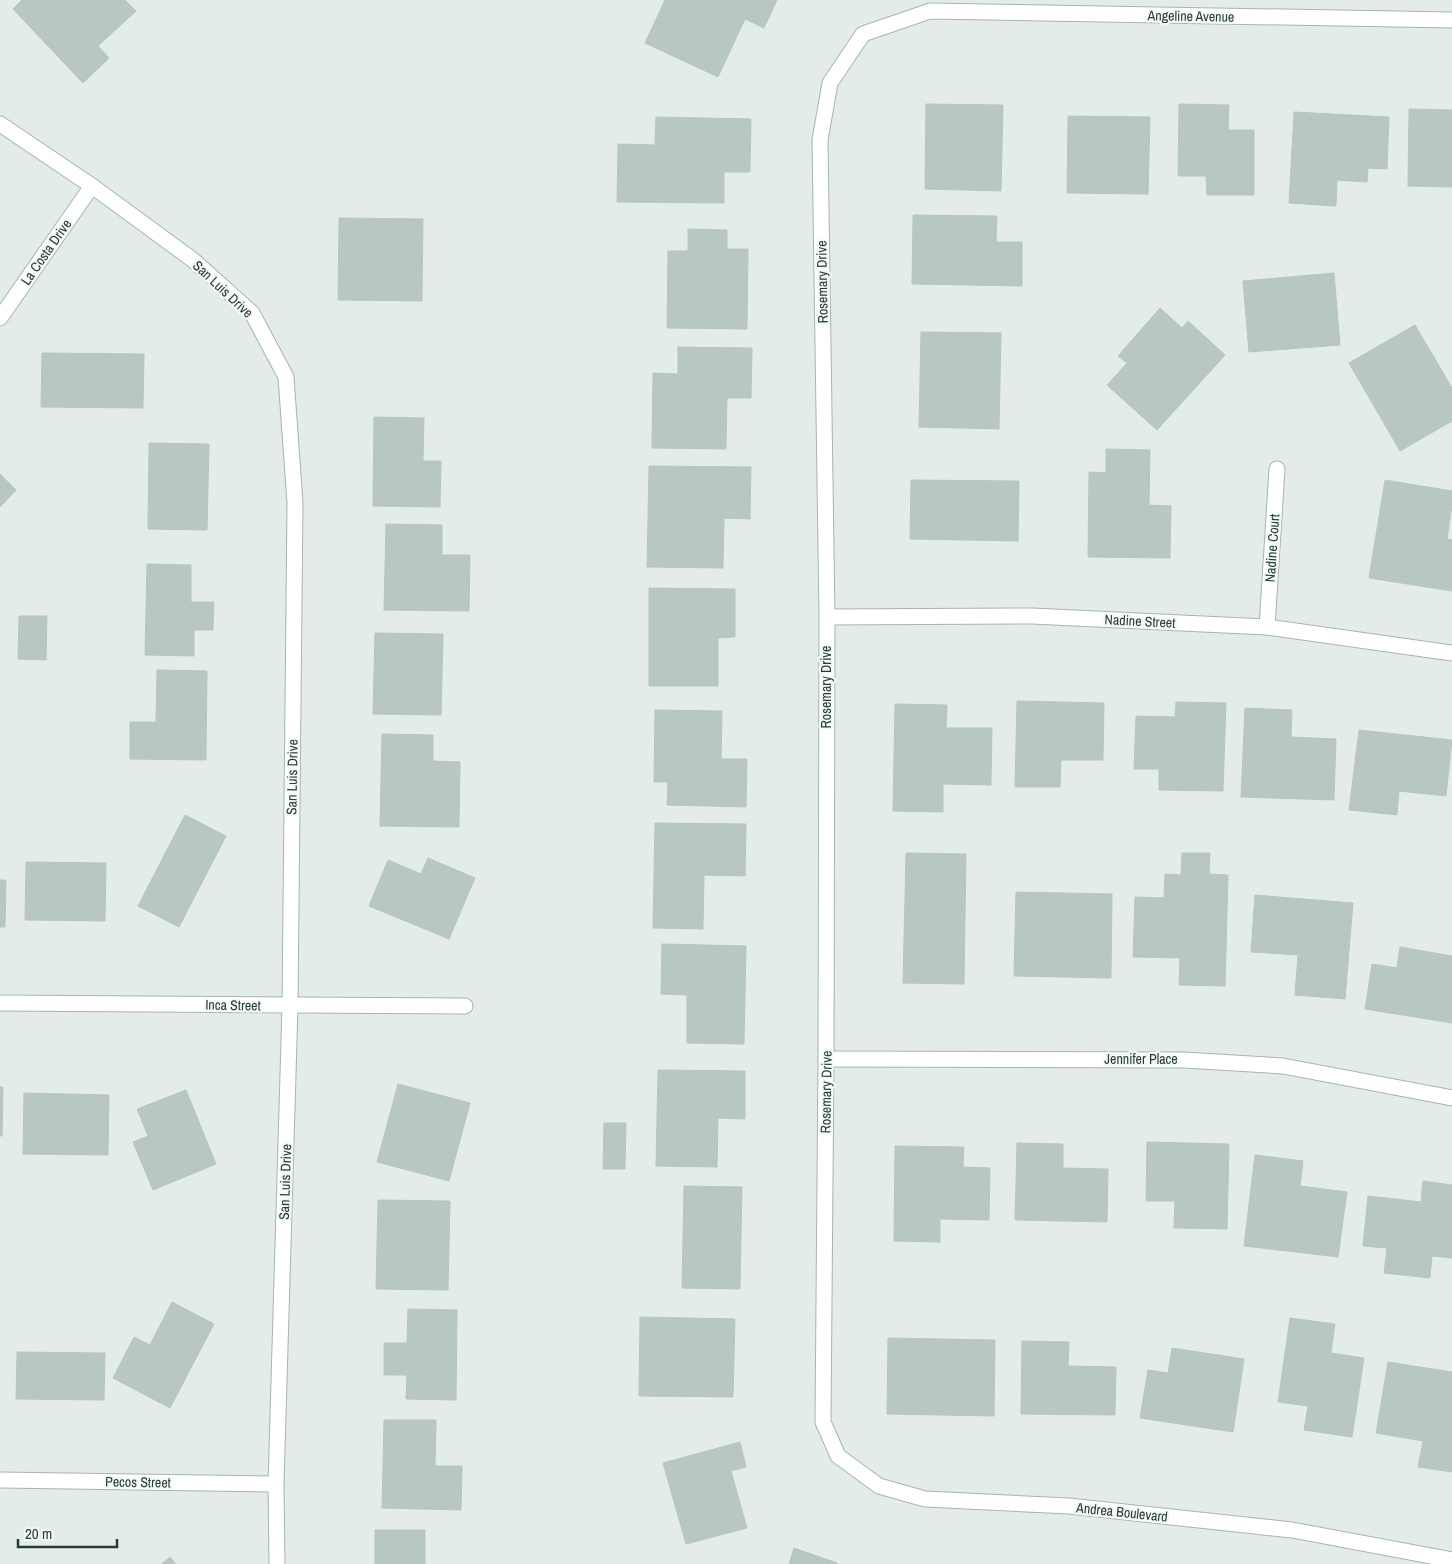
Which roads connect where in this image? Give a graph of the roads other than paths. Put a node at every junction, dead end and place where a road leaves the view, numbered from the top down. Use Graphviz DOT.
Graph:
graph roads {
  1 [pos="930,11"];
  2 [pos="1452,20"];
  3 [pos="0,124"];
  4 [pos="92,186"];
  5 [pos="0,318"];
  6 [pos="1277,469"];
  7 [pos="826,616"];
  8 [pos="1267,627"];
  9 [pos="1452,653"];
  10 [pos="0,1003"];
  11 [pos="290,1006"];
  12 [pos="465,1006"];
  13 [pos="826,1059"];
  14 [pos="1452,1098"];
  15 [pos="822,1422"];
  16 [pos="0,1480"];
  17 [pos="276,1484"];
  18 [pos="1452,1560"];
  19 [pos="277,1564"];
  1 -- 2 [label="street, Angeline Avenue"];
  1 -- 7 [label="street, Rosemary Drive"];
  3 -- 4 [label="street, San Luis Drive"];
  4 -- 5 [label="street, La Costa Drive"];
  4 -- 11 [label="street, San Luis Drive"];
  6 -- 8 [label="street, Nadine Court"];
  7 -- 8 [label="street, Nadine Street"];
  7 -- 13 [label="street, Rosemary Drive"];
  8 -- 9 [label="street, Nadine Street"];
  10 -- 11 [label="street, Inca Street"];
  11 -- 12 [label="street, Inca Street"];
  11 -- 17 [label="street, San Luis Drive"];
  13 -- 14 [label="street, Jennifer Place"];
  13 -- 15 [label="street, Rosemary Drive"];
  15 -- 18 [label="street, Andrea Boulevard"];
  16 -- 17 [label="street, Pecos Street"];
  17 -- 19 [label="street, San Luis Drive"];
}
